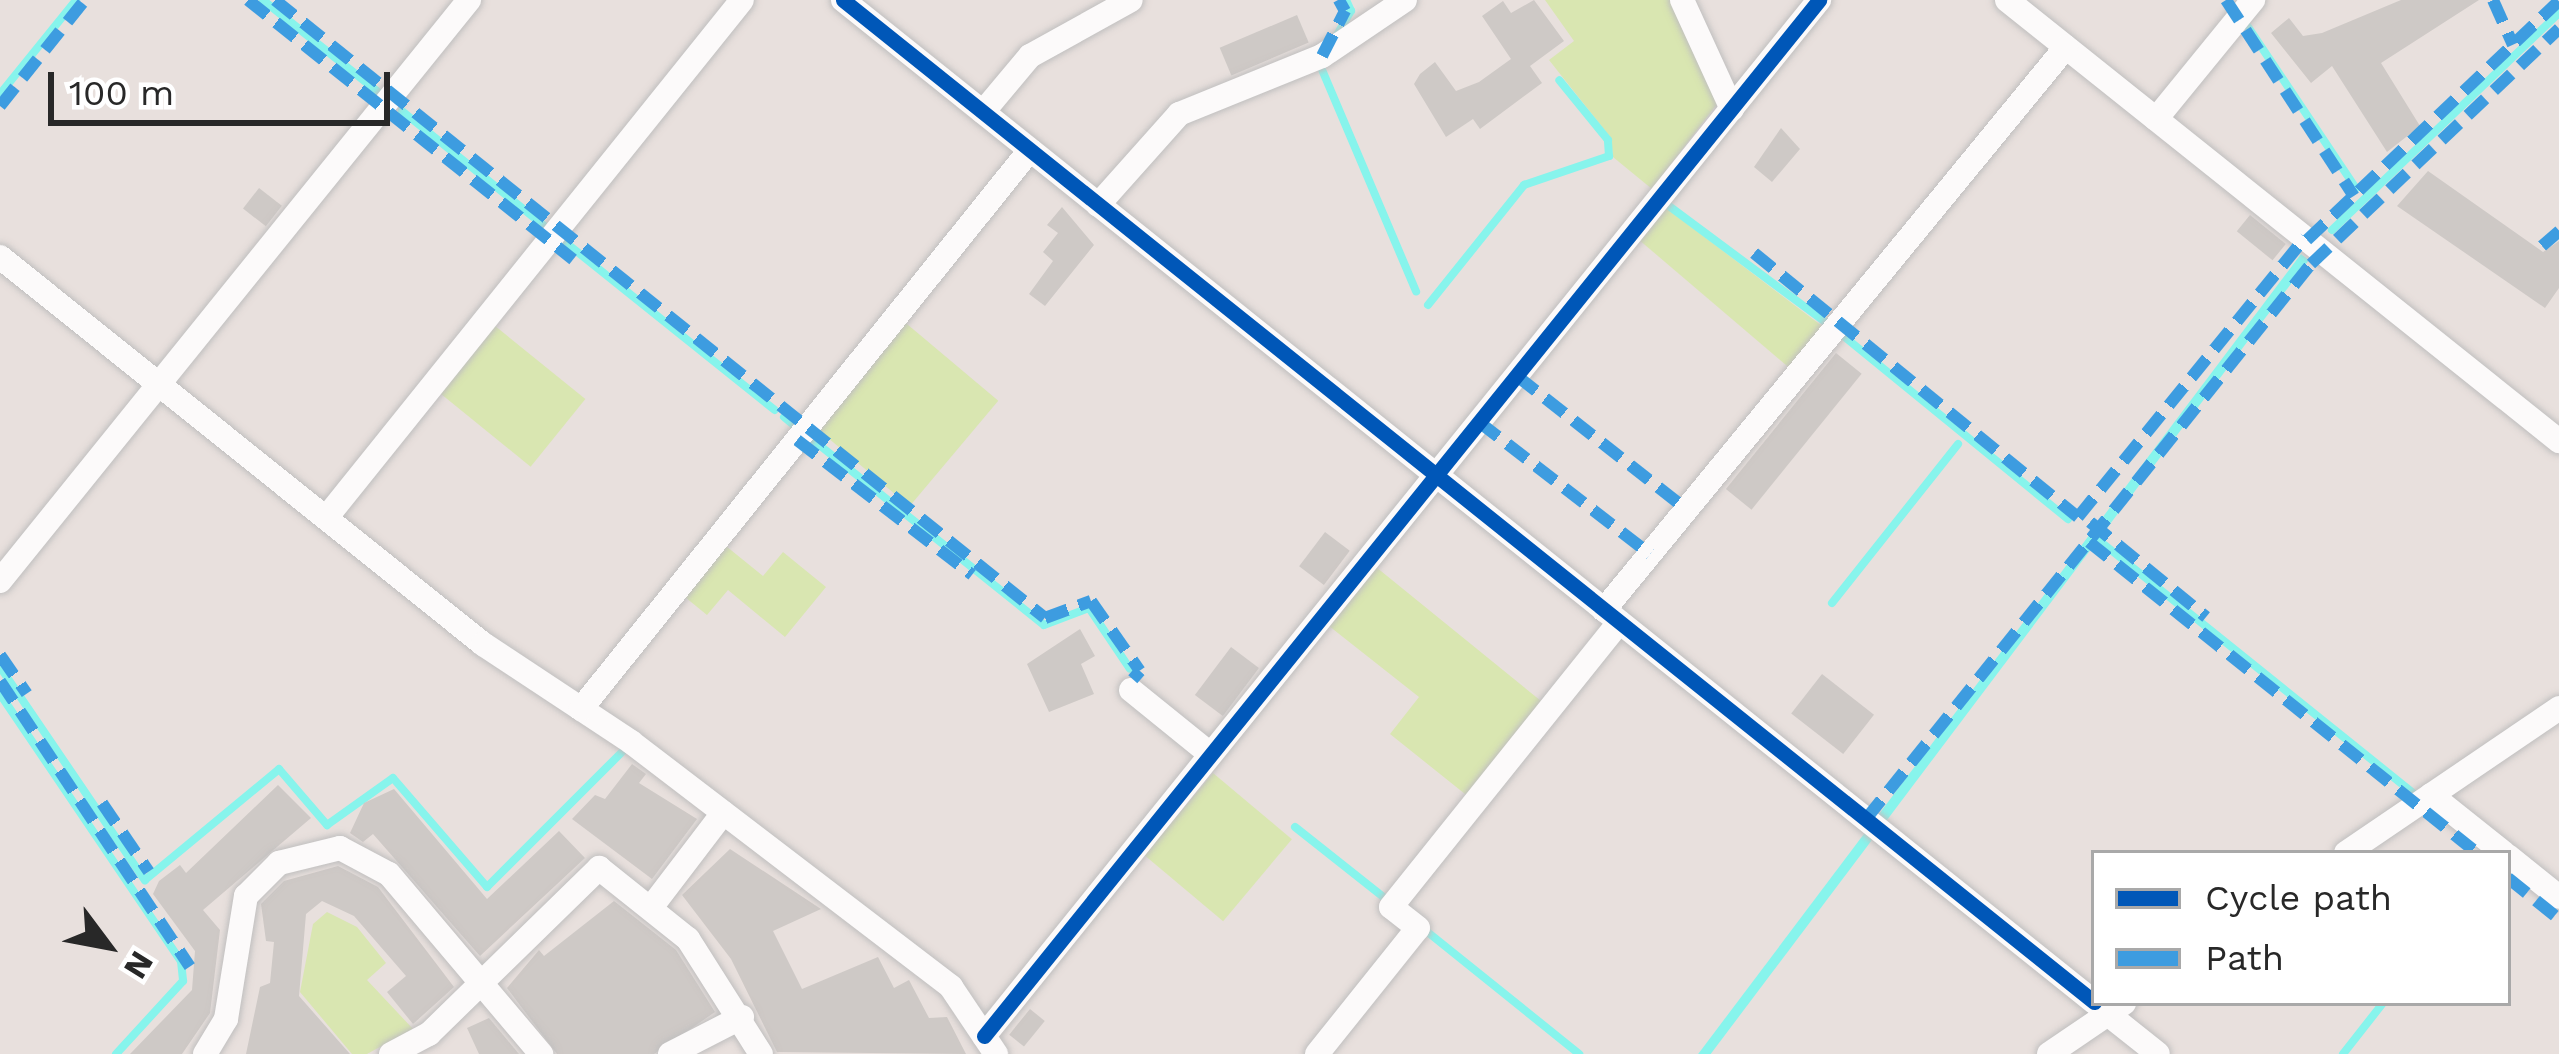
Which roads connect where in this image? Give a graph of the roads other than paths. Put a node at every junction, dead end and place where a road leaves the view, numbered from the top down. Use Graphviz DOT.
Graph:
graph roads {
  1 [pos="470,0"];
  2 [pos="742,0"];
  3 [pos="843,0"];
  4 [pos="1131,0"];
  5 [pos="1355,0"];
  6 [pos="1405,0"];
  7 [pos="1682,0"];
  8 [pos="1819,0"];
  9 [pos="2007,0"];
  10 [pos="2253,0"];
  11 [pos="1367,25"];
  12 [pos="2066,47"];
  13 [pos="1732,109"];
  14 [pos="983,112"];
  15 [pos="2156,119"];
  16 [pos="1030,150"];
  17 [pos="1098,205"];
  18 [pos="0,257"];
  19 [pos="159,384"];
  20 [pos="2559,441"];
  21 [pos="1436,476"];
  22 [pos="326,518"];
  23 [pos="0,581"];
  24 [pos="1612,616"];
  25 [pos="1131,690"];
  26 [pos="2559,708"];
  27 [pos="581,709"];
  28 [pos="1210,754"];
  29 [pos="2432,795"];
  30 [pos="723,813"];
  31 [pos="2350,850"];
  32 [pos="2500,850"];
  33 [pos="2511,859"];
  34 [pos="2559,897"];
  35 [pos="653,905"];
  36 [pos="482,982"];
  37 [pos="2091,995"];
  38 [pos="2105,1006"];
  39 [pos="742,1017"];
  40 [pos="990,1045"];
  41 [pos="205,1054"];
  42 [pos="391,1054"];
  43 [pos="542,1054"];
  44 [pos="670,1054"];
  45 [pos="761,1054"];
  46 [pos="1318,1054"];
  47 [pos="2049,1054"];
  48 [pos="2158,1054"];
  1 -- 19 [label="street"];
  2 -- 22 [label="street"];
  3 -- 14 [label="street"];
  4 -- 14 [label="street"];
  5 -- 11 [label="street"];
  6 -- 11 [label="street"];
  7 -- 13 [label="street"];
  8 -- 13 [label="street"];
  9 -- 12 [label="street"];
  10 -- 15 [label="street"];
  11 -- 17 [label="street"];
  12 -- 15 [label="street"];
  12 -- 24 [label="street"];
  13 -- 21 [label="street"];
  14 -- 16 [label="street"];
  15 -- 20 [label="street"];
  16 -- 17 [label="street"];
  16 -- 27 [label="street"];
  17 -- 21 [label="street"];
  18 -- 19 [label="street"];
  19 -- 22 [label="street"];
  19 -- 23 [label="street"];
  21 -- 24 [label="street"];
  21 -- 28 [label="street"];
  22 -- 27 [label="street"];
  24 -- 37 [label="street"];
  24 -- 46 [label="street"];
  25 -- 28 [label="street"];
  26 -- 29 [label="street"];
  27 -- 30 [label="street"];
  28 -- 40 [label="street"];
  29 -- 31 [label="street"];
  29 -- 32 [label="street"];
  30 -- 35 [label="street"];
  30 -- 40 [label="street"];
  33 -- 34 [label="street"];
  35 -- 36 [label="street"];
  35 -- 39 [label="street"];
  36 -- 41 [label="street"];
  36 -- 42 [label="street"];
  36 -- 43 [label="street"];
  38 -- 47 [label="street"];
  38 -- 48 [label="street"];
  39 -- 44 [label="street"];
  39 -- 45 [label="street"];
}
